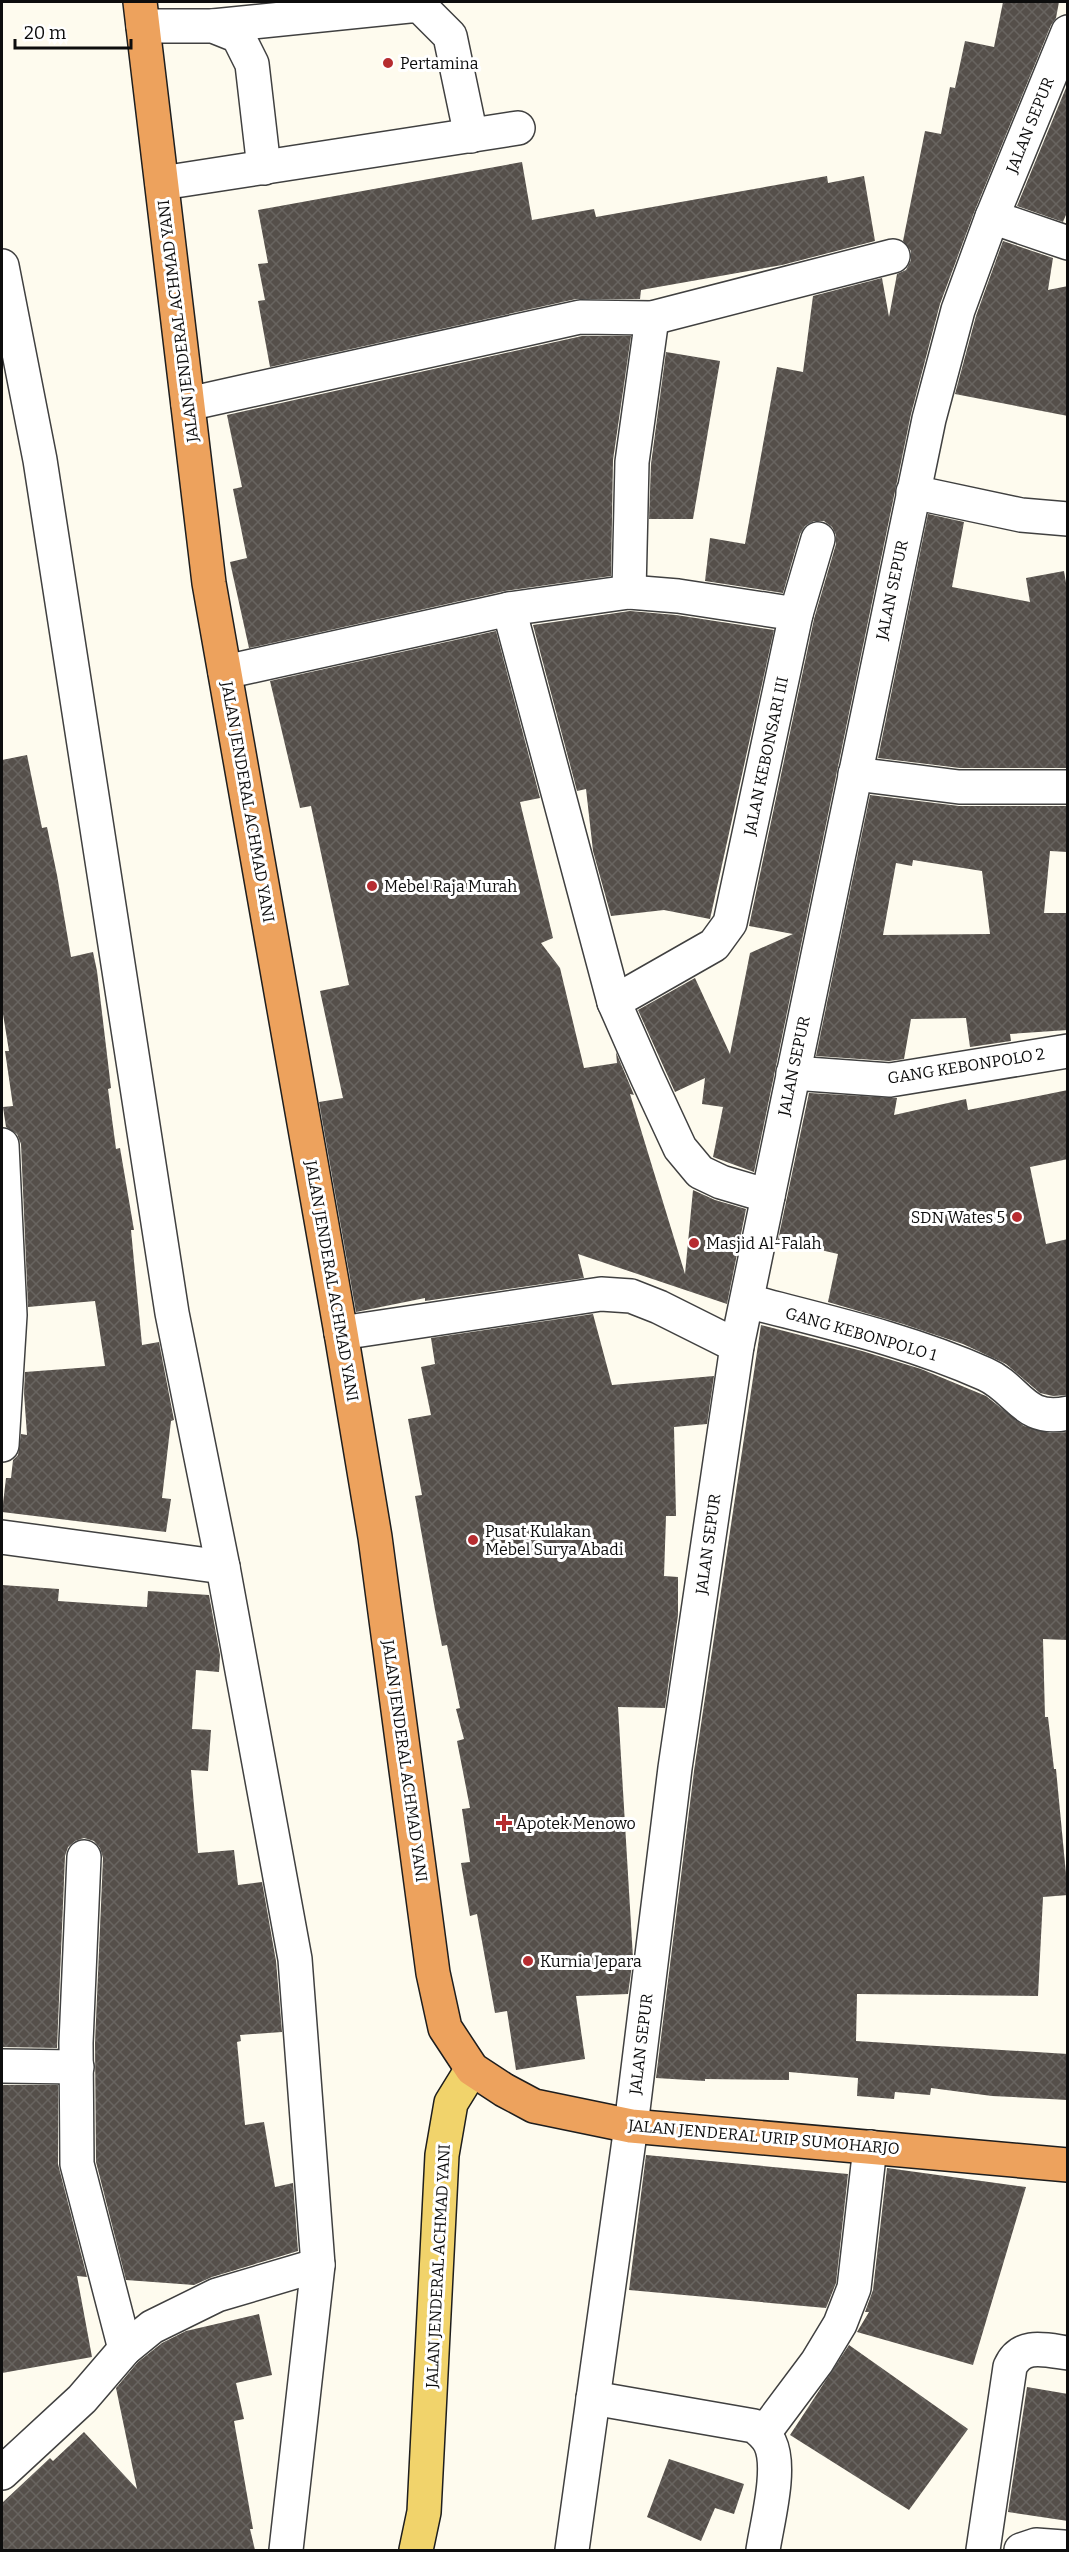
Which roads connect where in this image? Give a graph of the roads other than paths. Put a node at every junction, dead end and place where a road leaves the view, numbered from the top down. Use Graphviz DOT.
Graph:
graph roads {
  1 [pos="142,14"];
  2 [pos="213,26"];
  3 [pos="1068,32"];
  4 [pos="519,128"];
  5 [pos="471,136"];
  6 [pos="264,168"];
  7 [pos="162,183"];
  8 [pos="992,217"];
  9 [pos="1068,243"];
  10 [pos="893,256"];
  11 [pos="2,266"];
  12 [pos="652,318"];
  13 [pos="188,404"];
  14 [pos="913,492"];
  15 [pos="1068,519"];
  16 [pos="818,539"];
  17 [pos="629,592"];
  18 [pos="509,609"];
  19 [pos="796,614"];
  20 [pos="225,672"];
  21 [pos="855,774"];
  22 [pos="1068,787"];
  23 [pos="614,1002"];
  24 [pos="1068,1051"];
  25 [pos="793,1073"];
  26 [pos="2,1145"];
  27 [pos="768,1196"];
  28 [pos="747,1301"];
  29 [pos="341,1333"];
  30 [pos="737,1346"];
  31 [pos="1068,1413"];
  32 [pos="2,1444"];
  33 [pos="2,1538"];
  34 [pos="223,1568"];
  35 [pos="84,1857"];
  36 [pos="2,2066"];
  37 [pos="77,2067"];
  38 [pos="472,2069"];
  39 [pos="631,2126"];
  40 [pos="870,2147"];
  41 [pos="1068,2165"];
  42 [pos="318,2265"];
  43 [pos="125,2349"];
  44 [pos="1068,2353"];
  45 [pos="593,2398"];
  46 [pos="764,2433"];
  47 [pos="2,2473"];
  48 [pos="1064,2544"];
  49 [pos="286,2550"];
  50 [pos="416,2550"];
  51 [pos="572,2550"];
  52 [pos="763,2550"];
  53 [pos="983,2550"];
  54 [pos="1021,2550"];
  1 -- 2 [label="street"];
  1 -- 7 [label="highway, JALAN JENDERAL ACHMAD YANI"];
  2 -- 5 [label="street"];
  2 -- 6 [label="street"];
  3 -- 8 [label="street, JALAN SEPUR"];
  4 -- 5 [label="street"];
  5 -- 6 [label="street"];
  6 -- 7 [label="street"];
  7 -- 13 [label="highway, JALAN JENDERAL ACHMAD YANI"];
  8 -- 9 [label="street"];
  8 -- 14 [label="street, JALAN SEPUR"];
  10 -- 12 [label="street"];
  11 -- 34 [label="street"];
  12 -- 13 [label="street"];
  12 -- 17 [label="street"];
  13 -- 20 [label="highway, JALAN JENDERAL ACHMAD YANI"];
  14 -- 15 [label="street"];
  14 -- 21 [label="street, JALAN SEPUR"];
  16 -- 19 [label="street, JALAN KEBONSARI III"];
  17 -- 18 [label="street"];
  17 -- 19 [label="street"];
  18 -- 20 [label="street"];
  18 -- 23 [label="street"];
  19 -- 23 [label="street, JALAN KEBONSARI III"];
  20 -- 29 [label="highway, JALAN JENDERAL ACHMAD YANI"];
  21 -- 22 [label="street"];
  21 -- 25 [label="street, JALAN SEPUR"];
  23 -- 27 [label="street"];
  24 -- 25 [label="street, GANG KEBONPOLO 2"];
  25 -- 27 [label="street, JALAN SEPUR"];
  26 -- 32 [label="street"];
  27 -- 28 [label="street, JALAN SEPUR"];
  28 -- 30 [label="street, JALAN SEPUR"];
  28 -- 31 [label="street, GANG KEBONPOLO 1"];
  29 -- 30 [label="street"];
  29 -- 38 [label="highway, JALAN JENDERAL ACHMAD YANI"];
  30 -- 39 [label="street, JALAN SEPUR"];
  33 -- 34 [label="street"];
  34 -- 42 [label="street"];
  35 -- 37 [label="street"];
  36 -- 37 [label="street"];
  37 -- 43 [label="street"];
  38 -- 39 [label="highway, JALAN JENDERAL URIP SUMOHARJO"];
  38 -- 50 [label="main road, JALAN JENDERAL ACHMAD YANI"];
  39 -- 40 [label="highway, JALAN JENDERAL URIP SUMOHARJO"];
  39 -- 45 [label="street, JALAN SEPUR"];
  40 -- 41 [label="highway, JALAN JENDERAL URIP SUMOHARJO"];
  40 -- 46 [label="street"];
  42 -- 43 [label="street"];
  42 -- 49 [label="street"];
  43 -- 47 [label="street"];
  44 -- 53 [label="street"];
  45 -- 46 [label="street"];
  45 -- 51 [label="street, JALAN SEPUR"];
  46 -- 52 [label="street"];
  48 -- 54 [label="street"];
}
